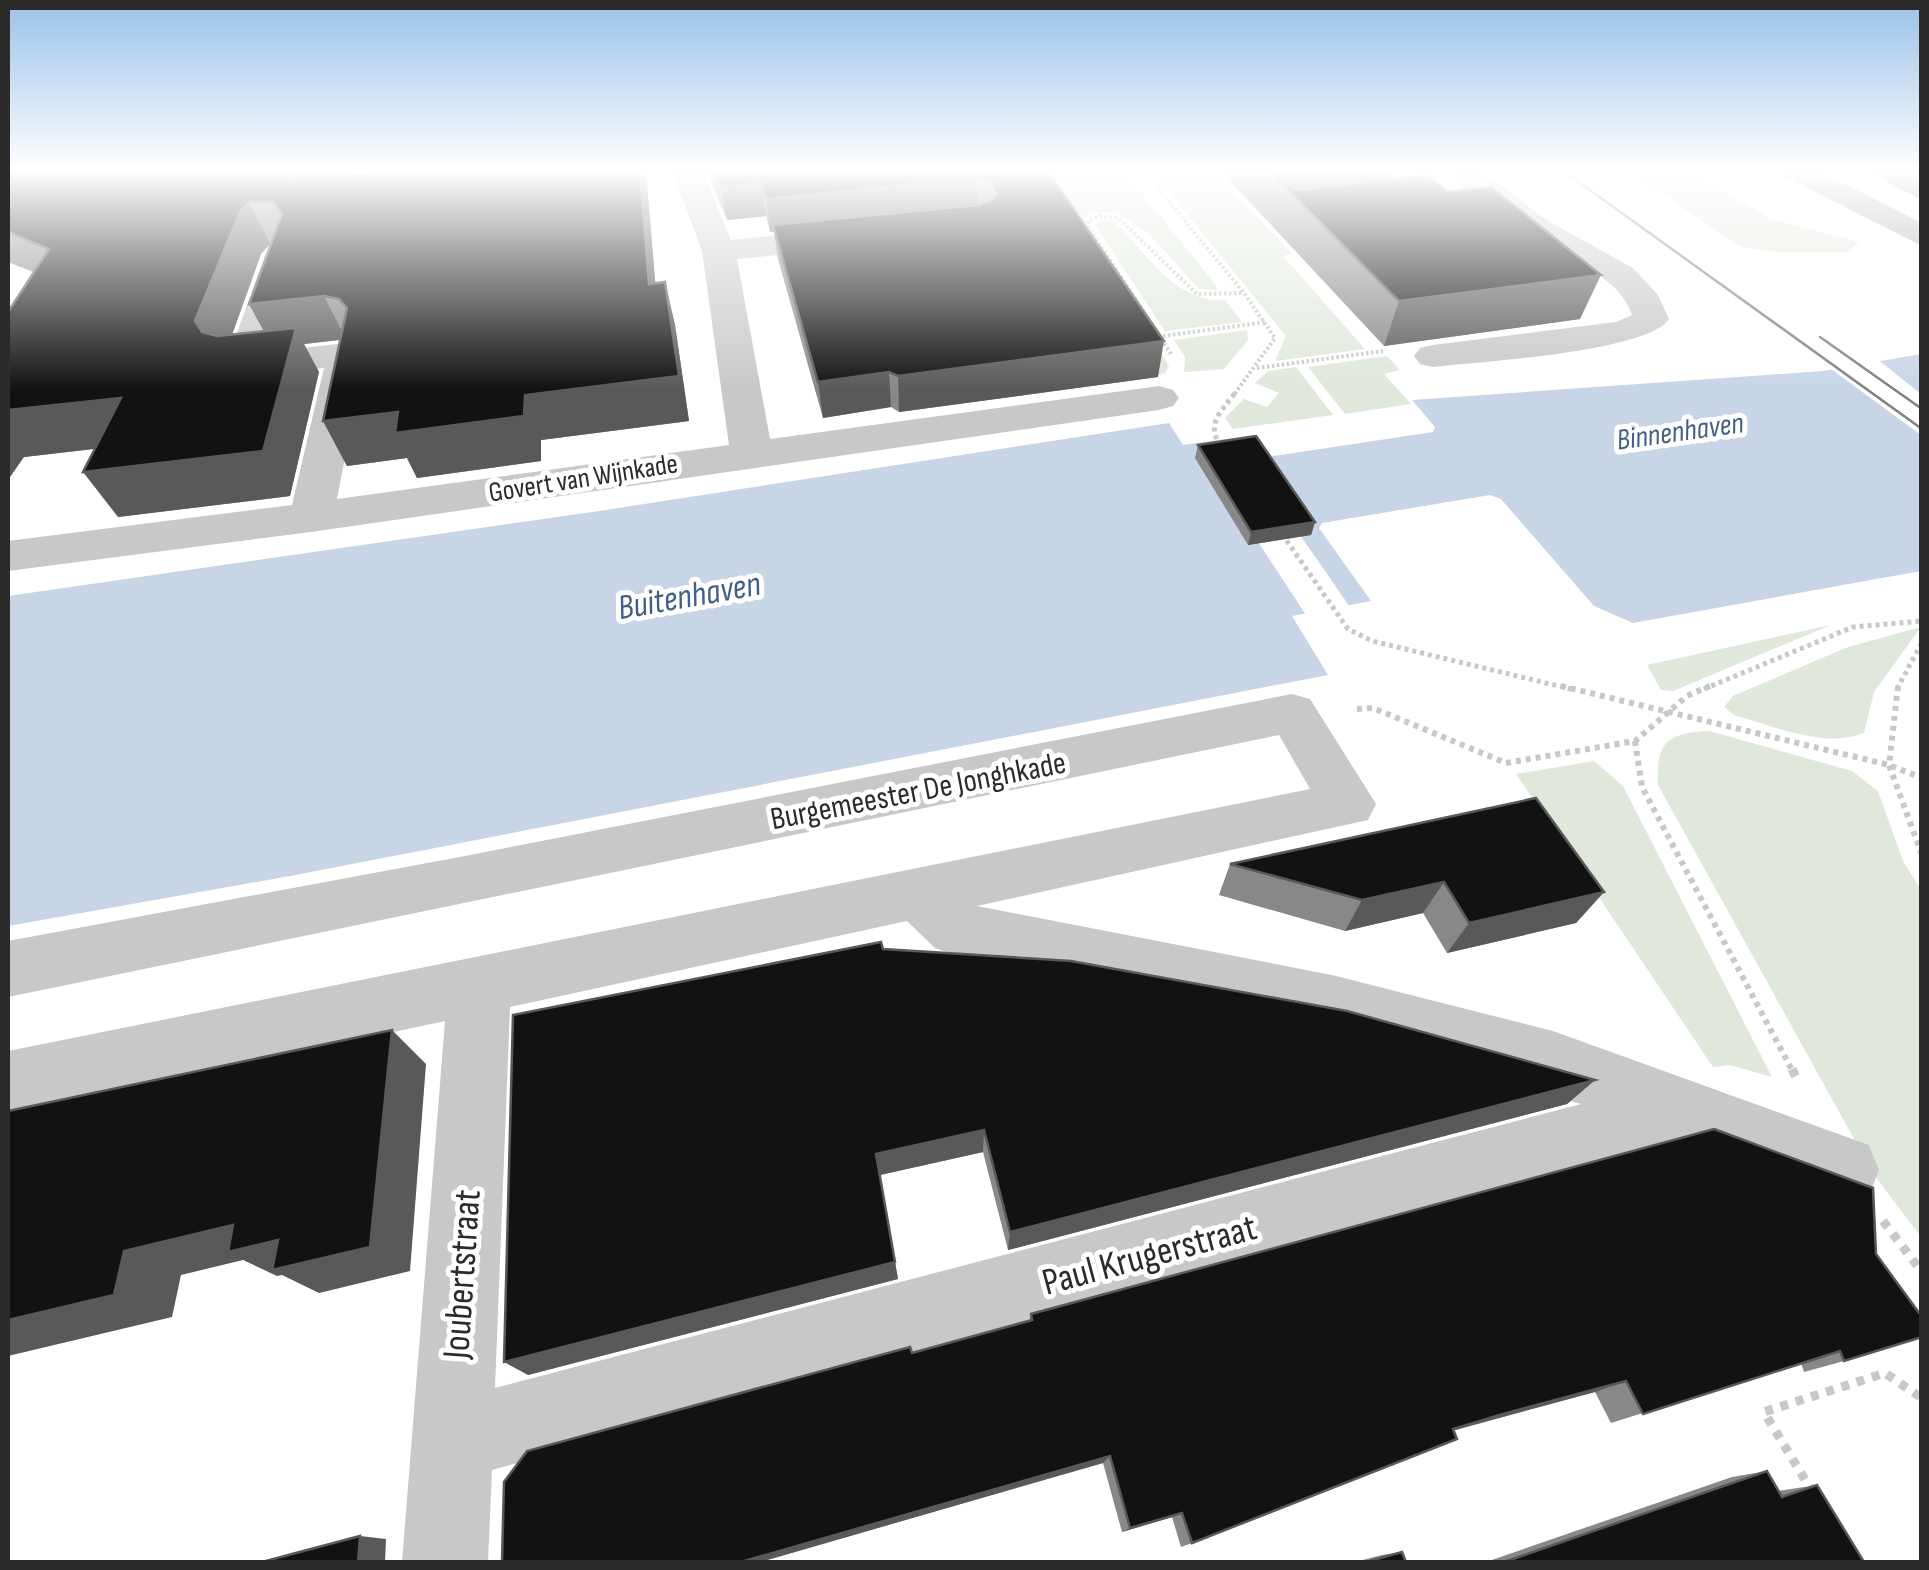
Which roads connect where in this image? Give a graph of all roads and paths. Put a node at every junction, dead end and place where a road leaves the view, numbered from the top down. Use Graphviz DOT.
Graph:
graph roads {
  1 [pos="716,243"];
  2 [pos="796,243"];
  3 [pos="1100,243"];
  4 [pos="1146,243"];
  5 [pos="1203,243"];
  6 [pos="1563,243"];
  7 [pos="719,251"];
  8 [pos="282,255"];
  9 [pos="1244,293"];
  10 [pos="1266,322"];
  11 [pos="1384,351"];
  12 [pos="1433,356"];
  13 [pos="1256,368"];
  14 [pos="1159,398"];
  15 [pos="751,451"];
  16 [pos="1225,452"];
  17 [pos="311,518"];
  18 [pos="1281,533"];
  19 [pos="8,556"];
  20 [pos="1922,621"];
  21 [pos="1922,642"];
  22 [pos="1663,713"];
  23 [pos="1292,714"];
  24 [pos="1635,741"];
  25 [pos="1889,765"];
  26 [pos="1922,778"];
  27 [pos="1922,855"];
  28 [pos="918,894"];
  29 [pos="8,969"];
  30 [pos="479,986"];
  31 [pos="8,1083"];
  32 [pos="1682,1112"];
  33 [pos="1844,1170"];
  34 [pos="1922,1398"];
  35 [pos="450,1441"];
  36 [pos="1825,1512"];
  37 [pos="444,1562"];
  1 -- 7 [label="street"];
  2 -- 7 [label="street"];
  3 -- 10 [label="path"];
  4 -- 9 [label="path"];
  5 -- 9 [label="path"];
  6 -- 12 [label="street"];
  7 -- 15 [label="street"];
  8 -- 17 [label="street"];
  9 -- 10 [label="path"];
  10 -- 13 [label="path"];
  11 -- 13 [label="path"];
  13 -- 16 [label="path"];
  14 -- 15 [label="street, Govert van Wijnkade"];
  15 -- 17 [label="street, Govert van Wijnkade"];
  17 -- 19 [label="street, Govert van Wijnkade"];
  18 -- 22 [label="path"];
  20 -- 22 [label="path"];
  21 -- 25 [label="path"];
  22 -- 24 [label="path"];
  22 -- 25 [label="path"];
  23 -- 24 [label="path"];
  23 -- 28 [label="street"];
  23 -- 29 [label="street, Burgemeester De Jonghkade"];
  24 -- 33 [label="path"];
  25 -- 26 [label="path"];
  25 -- 27 [label="path"];
  28 -- 30 [label="street"];
  28 -- 32 [label="street"];
  30 -- 31 [label="street"];
  30 -- 35 [label="street, Joubertstraat"];
  32 -- 33 [label="street"];
  32 -- 35 [label="street, Paul Krugerstraat"];
  34 -- 36 [label="path"];
  35 -- 37 [label="street, Joubertstraat"];
}
